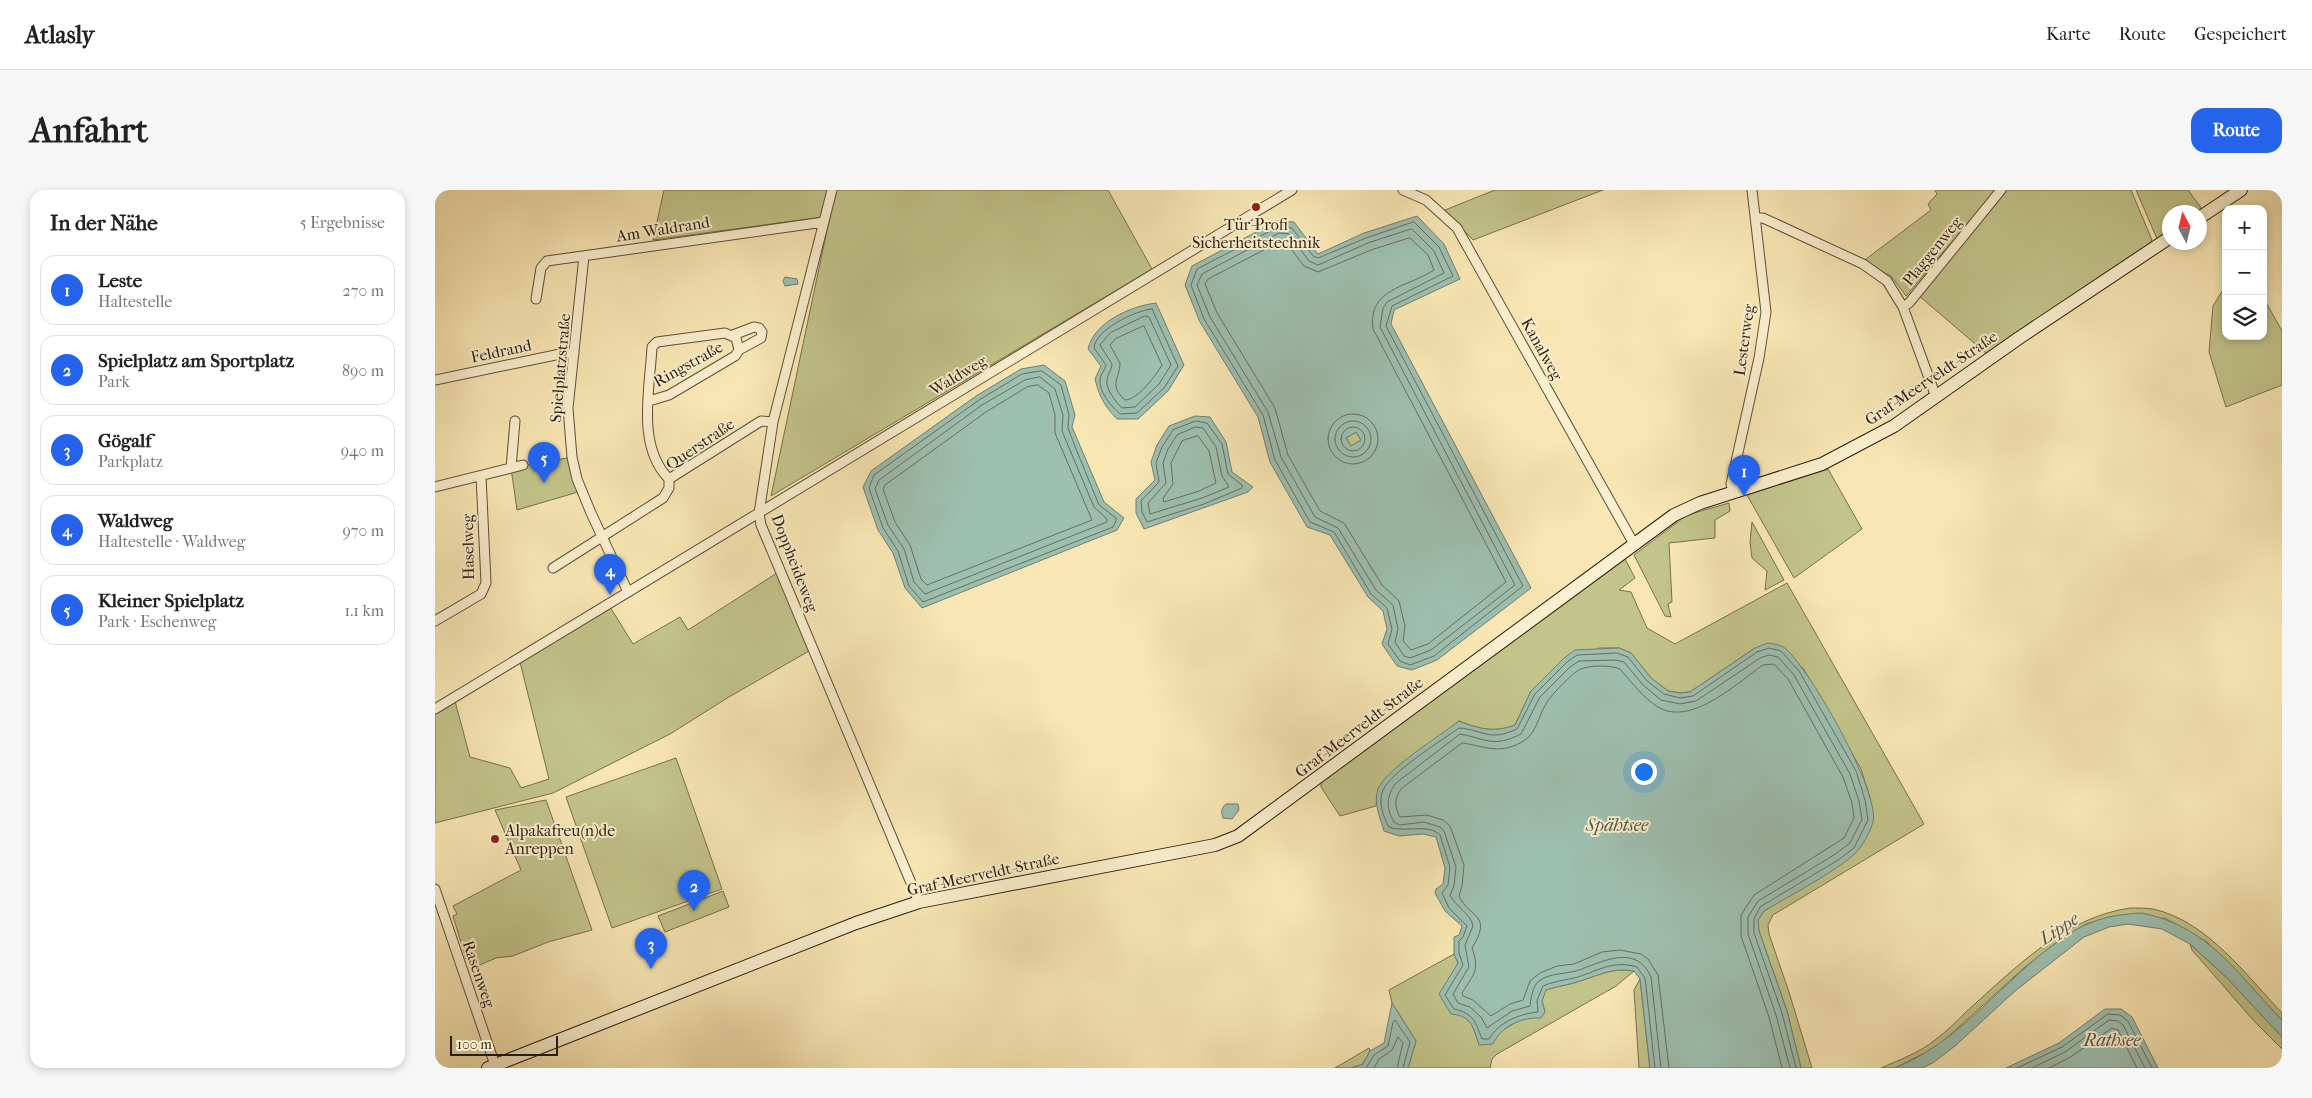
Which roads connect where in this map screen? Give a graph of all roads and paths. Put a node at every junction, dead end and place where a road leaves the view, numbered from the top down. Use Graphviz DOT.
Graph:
graph roads {
  1 [pos="832,190"];
  2 [pos="1292,190"];
  3 [pos="1403,190"];
  4 [pos="1752,190"];
  5 [pos="2001,190"];
  6 [pos="2241,190"];
  7 [pos="2207,213"];
  8 [pos="1755,218"];
  9 [pos="824,222"];
  10 [pos="2162,243"];
  11 [pos="584,256"];
  12 [pos="537,299"];
  13 [pos="1903,307"];
  14 [pos="733,335"];
  15 [pos="739,350"];
  16 [pos="574,354"];
  17 [pos="435,380"];
  18 [pos="1937,396"];
  19 [pos="649,401"];
  20 [pos="515,421"];
  21 [pos="773,422"];
  22 [pos="523,465"];
  23 [pos="511,468"];
  24 [pos="481,476"];
  25 [pos="669,478"];
  26 [pos="435,487"];
  27 [pos="1733,492"];
  28 [pos="759,513"];
  29 [pos="604,537"];
  30 [pos="1633,544"];
  31 [pos="553,568"];
  32 [pos="628,592"];
  33 [pos="435,621"];
  34 [pos="435,709"];
  35 [pos="435,888"];
  36 [pos="919,902"];
  37 [pos="493,1067"];
  1 -- 9 [label="street, Doppheideweg"];
  2 -- 28 [label="street, Waldweg"];
  3 -- 30 [label="street, Kanalweg"];
  4 -- 8 [label="street, Lesterweg"];
  5 -- 13 [label="street, Plaggenweg"];
  6 -- 7 [label="main road"];
  8 -- 13 [label="street"];
  8 -- 27 [label="street, Lesterweg"];
  9 -- 11 [label="street, Am Waldrand"];
  9 -- 21 [label="street, Doppheideweg"];
  10 -- 18 [label="main road, Graf-Meerveldt-Straße"];
  11 -- 12 [label="street, Am Waldrand"];
  11 -- 16 [label="street, Spielplatzstraße"];
  13 -- 18 [label="street"];
  14 -- 15 [label="street, Ringstraße"];
  14 -- 15 [label="street, Ringstraße"];
  14 -- 19 [label="street, Ringstraße"];
  15 -- 19 [label="street, Ringstraße"];
  16 -- 17 [label="street, Feldrand"];
  16 -- 29 [label="street, Spielplatzstraße"];
  18 -- 27 [label="main road, Graf-Meerveldt-Straße"];
  19 -- 25 [label="street, Ringstraße"];
  20 -- 23 [label="street"];
  21 -- 25 [label="street, Querstraße"];
  21 -- 28 [label="street, Doppheideweg"];
  22 -- 23 [label="street"];
  23 -- 24 [label="street"];
  24 -- 26 [label="street"];
  24 -- 33 [label="street, Haselweg"];
  25 -- 29 [label="street, Querstraße"];
  27 -- 30 [label="main road, Graf-Meerveldt-Straße"];
  28 -- 32 [label="street, Waldweg"];
  28 -- 36 [label="street, Doppheideweg"];
  29 -- 31 [label="street"];
  29 -- 32 [label="street, Spielplatzstraße"];
  30 -- 36 [label="main road, Graf-Meerveldt-Straße"];
  32 -- 34 [label="street, Waldweg"];
  35 -- 37 [label="street, Rasenweg"];
  36 -- 37 [label="main road, Graf-Meerveldt-Straße"];
}
